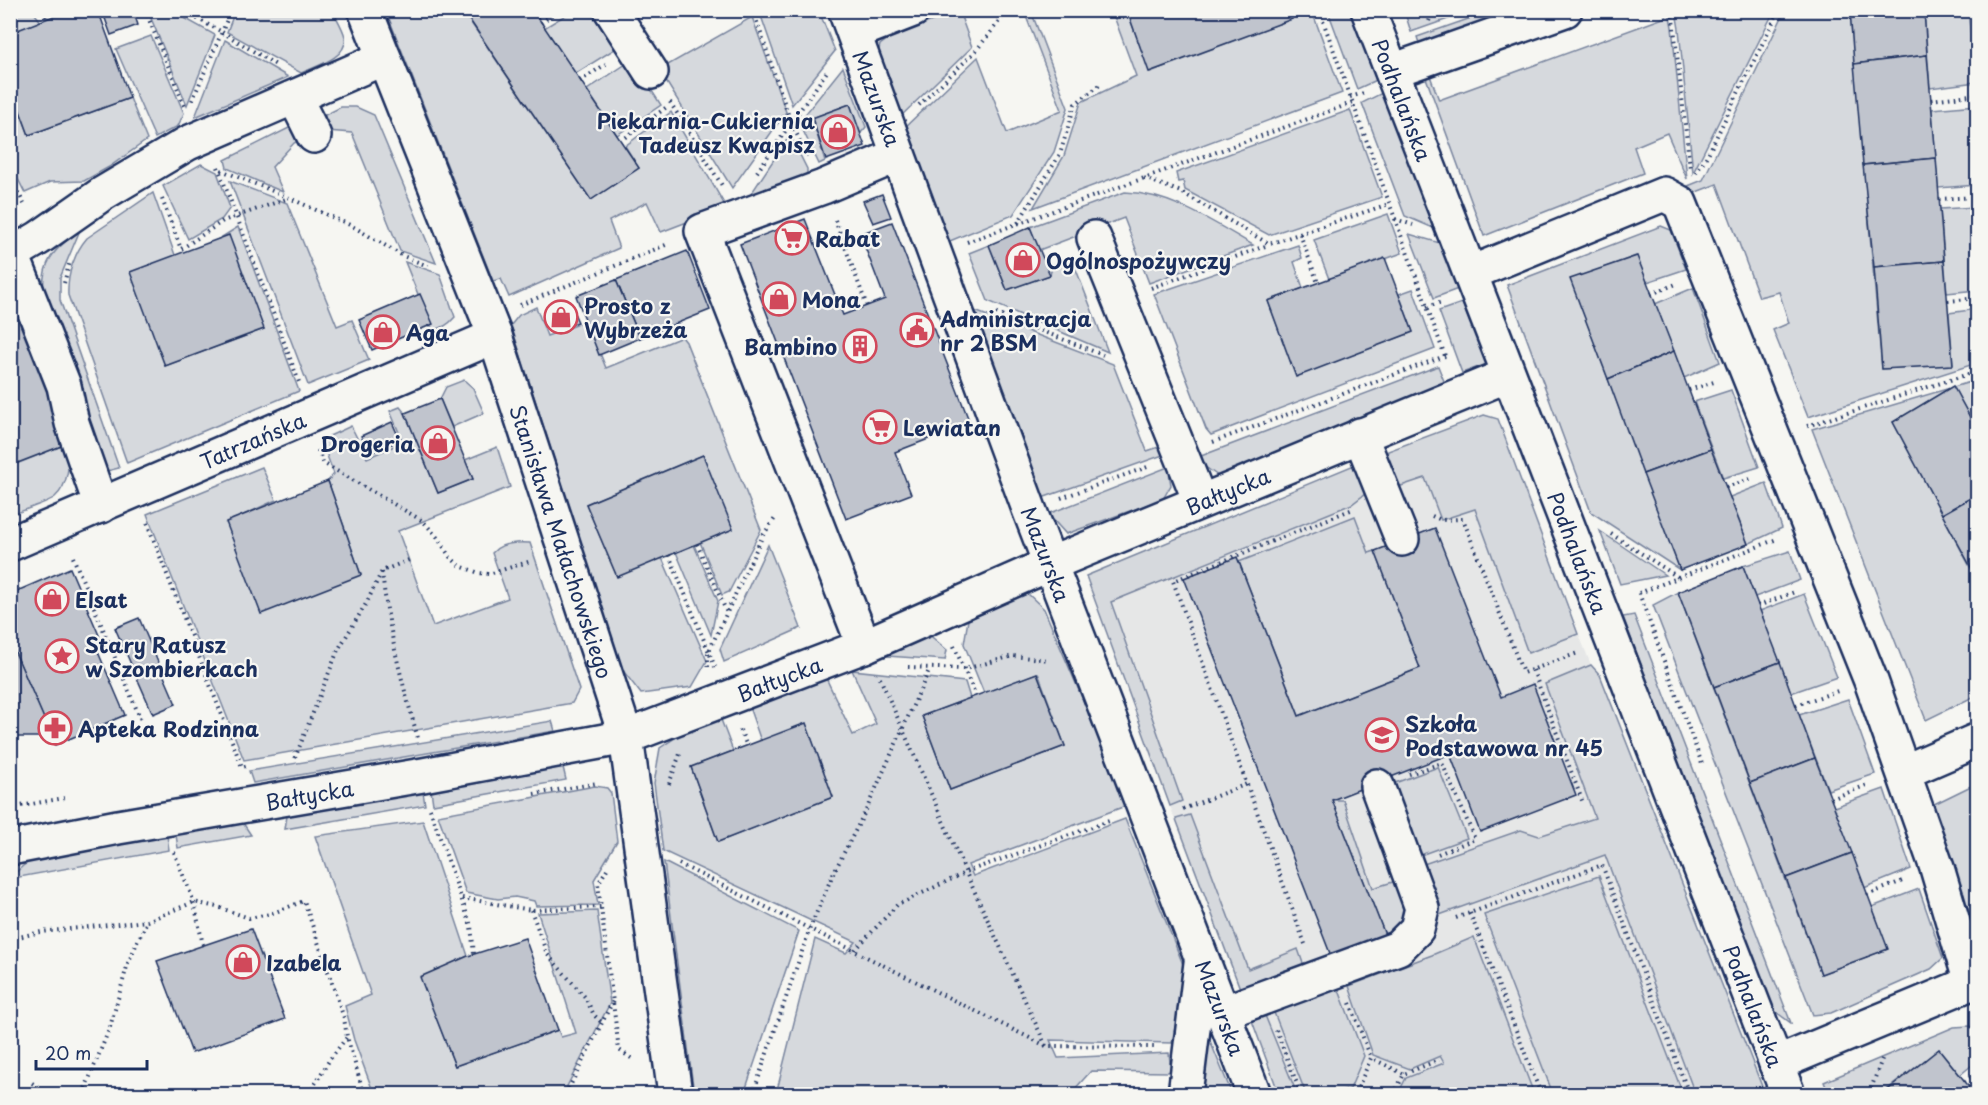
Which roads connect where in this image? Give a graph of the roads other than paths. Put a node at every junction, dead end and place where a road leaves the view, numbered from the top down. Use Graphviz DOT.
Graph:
graph roads {
  1 [pos="365,10"];
  2 [pos="913,10"];
  3 [pos="1368,10"];
  4 [pos="1565,10"];
  5 [pos="622,13"];
  6 [pos="849,22"];
  7 [pos="384,58"];
  8 [pos="1392,71"];
  9 [pos="651,72"];
  10 [pos="295,98"];
  11 [pos="314,136"];
  12 [pos="894,144"];
  13 [pos="1094,238"];
  14 [pos="11,254"];
  15 [pos="1471,273"];
  16 [pos="495,336"];
  17 [pos="1508,375"];
  18 [pos="1360,435"];
  19 [pos="1200,501"];
  20 [pos="101,506"];
  21 [pos="1402,539"];
  22 [pos="10,544"];
  23 [pos="1050,564"];
  24 [pos="864,646"];
  25 [pos="626,737"];
  26 [pos="1977,740"];
  27 [pos="1904,772"];
  28 [pos="1377,786"];
  29 [pos="10,848"];
  30 [pos="1202,958"];
  31 [pos="1974,988"];
  32 [pos="1222,1013"];
  33 [pos="1776,1064"];
  34 [pos="675,1095"];
  35 [pos="1185,1095"];
  36 [pos="1254,1095"];
  37 [pos="1788,1095"];
  1 -- 7 [label="street, Stanisława Małachowskiego"];
  2 -- 6 [label="street"];
  3 -- 8 [label="street, Podhalańska"];
  4 -- 8 [label="street"];
  5 -- 9 [label="street"];
  6 -- 12 [label="street, Mazurska"];
  7 -- 10 [label="street"];
  7 -- 16 [label="street, Stanisława Małachowskiego"];
  8 -- 15 [label="street, Podhalańska"];
  10 -- 11 [label="street"];
  10 -- 14 [label="street"];
  12 -- 23 [label="street, Mazurska"];
  12 -- 24 [label="street"];
  13 -- 19 [label="street"];
  14 -- 20 [label="street"];
  15 -- 17 [label="street, Podhalańska"];
  15 -- 27 [label="street"];
  16 -- 20 [label="street, Tatrzańska"];
  16 -- 25 [label="street, Stanisława Małachowskiego"];
  17 -- 18 [label="street, Bałtycka"];
  17 -- 33 [label="street, Podhalańska"];
  18 -- 19 [label="street, Bałtycka"];
  18 -- 21 [label="street"];
  19 -- 23 [label="street, Bałtycka"];
  20 -- 22 [label="street, Tatrzańska"];
  23 -- 24 [label="street, Bałtycka"];
  23 -- 30 [label="street, Mazurska"];
  24 -- 25 [label="street, Bałtycka"];
  25 -- 29 [label="street, Bałtycka"];
  25 -- 34 [label="street, Stanisława Małachowskiego"];
  26 -- 27 [label="street"];
  27 -- 31 [label="street"];
  28 -- 32 [label="street"];
  30 -- 32 [label="street, Mazurska"];
  30 -- 35 [label="street"];
  31 -- 33 [label="street"];
  32 -- 36 [label="street, Mazurska"];
  33 -- 37 [label="street, Podhalańska"];
}
